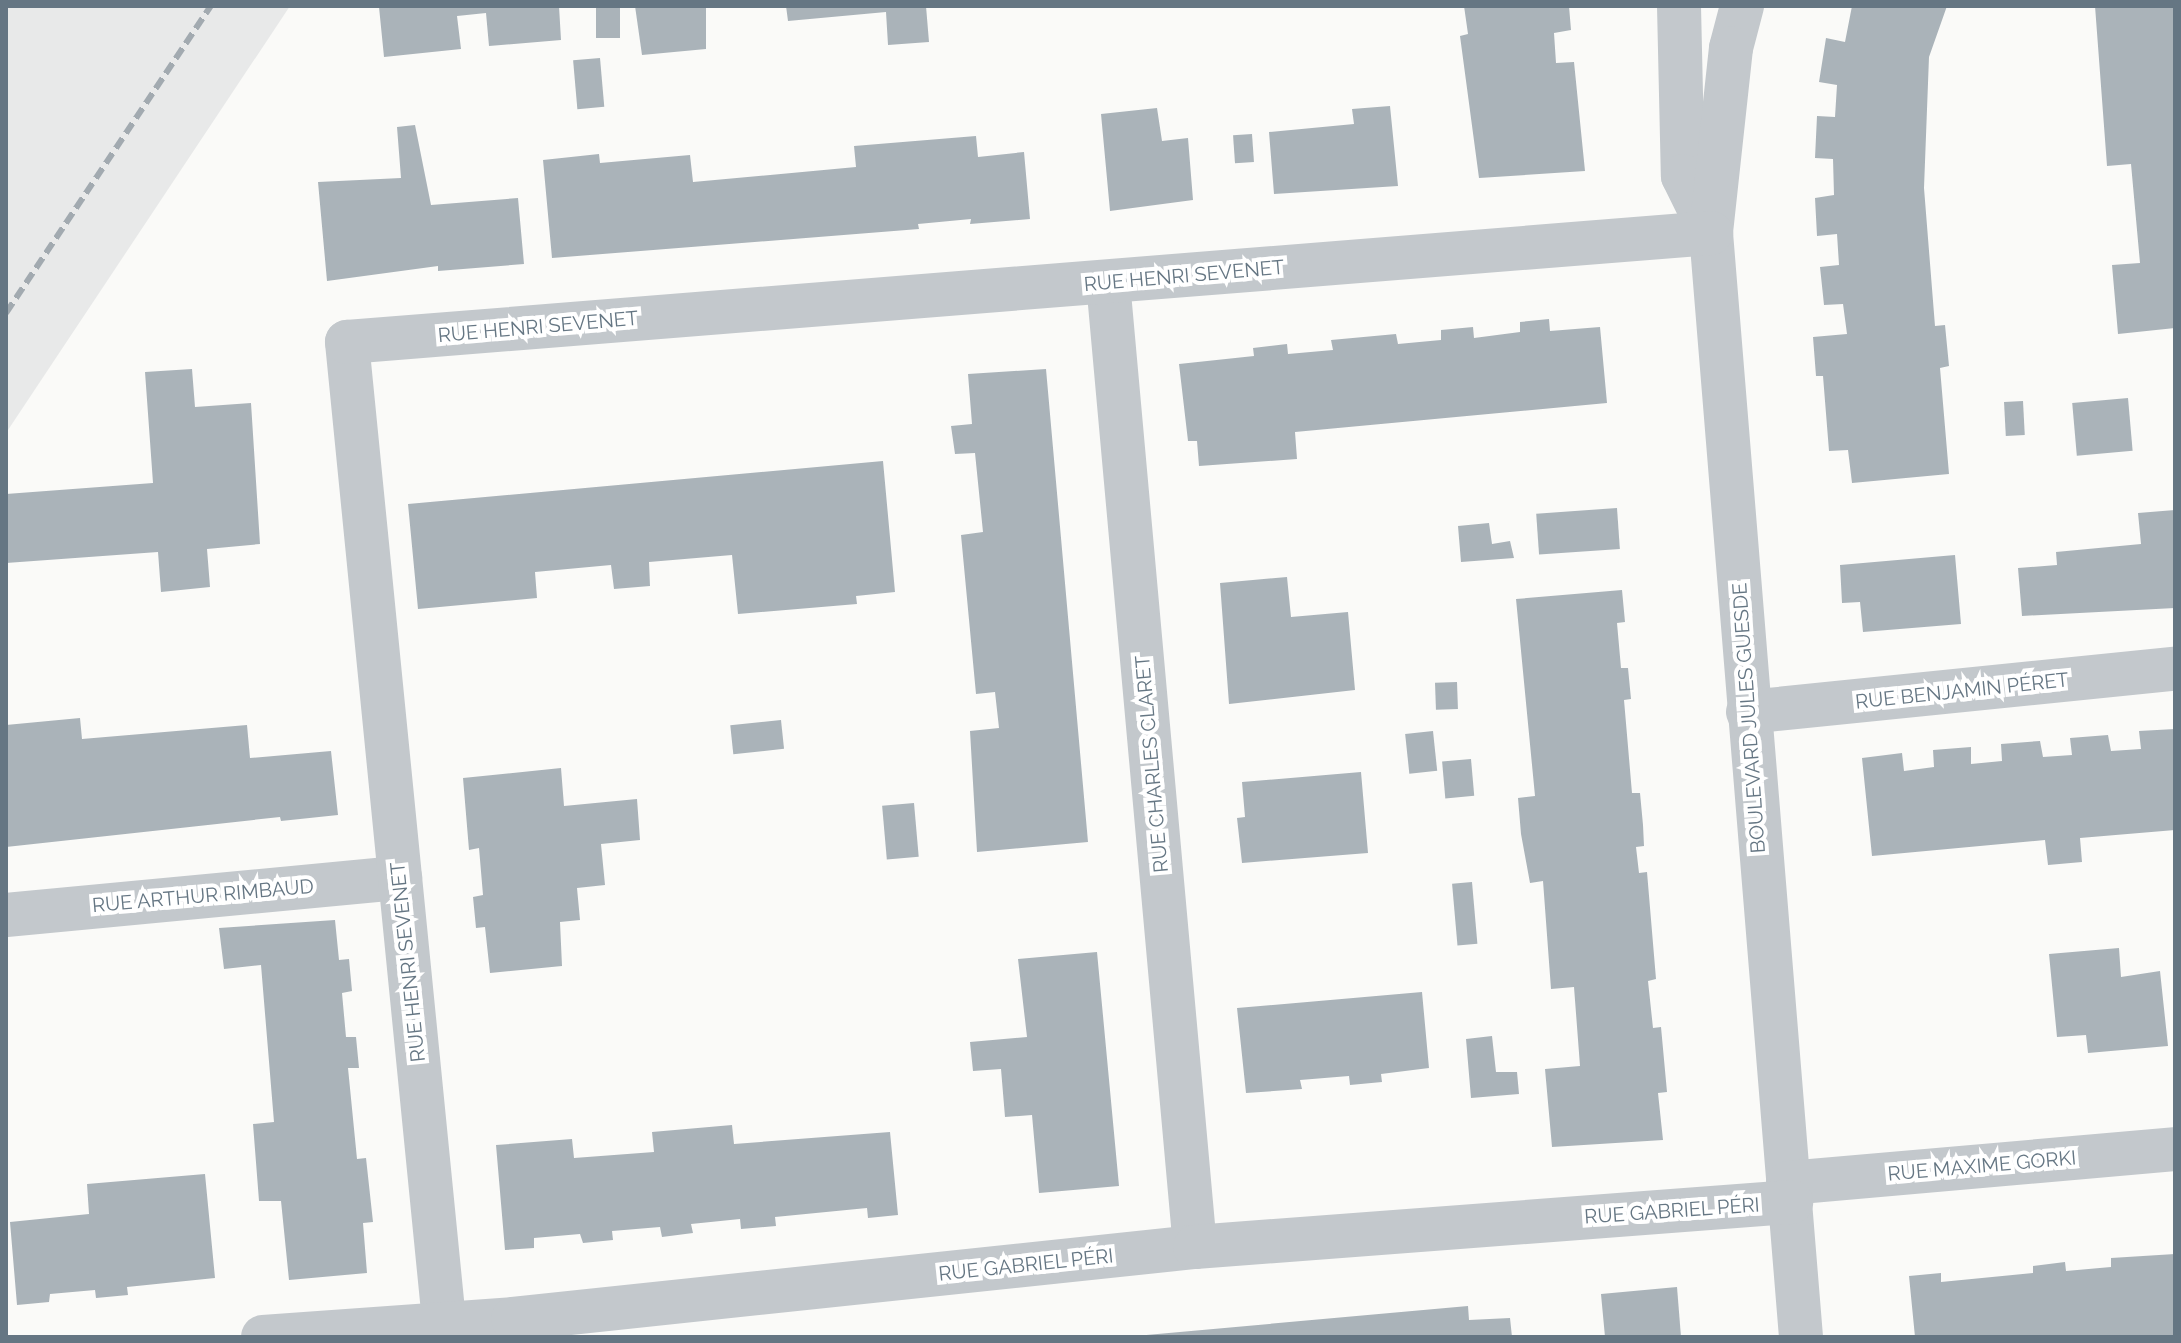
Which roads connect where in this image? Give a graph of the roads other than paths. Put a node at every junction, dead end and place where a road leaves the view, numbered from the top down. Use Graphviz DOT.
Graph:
graph roads {
  1 [pos="1679,6"];
  2 [pos="1742,6"];
  3 [pos="1711,233"];
  4 [pos="1108,282"];
  5 [pos="2175,669"];
  6 [pos="1748,712"];
  7 [pos="400,878"];
  8 [pos="6,915"];
  9 [pos="2175,1149"];
  10 [pos="1790,1192"];
  11 [pos="1195,1247"];
  12 [pos="444,1321"];
  13 [pos="514,1328"];
  14 [pos="263,1337"];
  15 [pos="1801,1337"];
  1 -- 3 [label="street, BOULEVARD JULES GUESDE"];
  2 -- 3 [label="street, BOULEVARD JULES GUESDE"];
  3 -- 4 [label="street, RUE HENRI SEVENET"];
  3 -- 6 [label="street, BOULEVARD JULES GUESDE"];
  4 -- 7 [label="street, RUE HENRI SEVENET"];
  4 -- 11 [label="street, RUE CHARLES CLARET"];
  5 -- 6 [label="street, RUE BENJAMIN PÉRET"];
  6 -- 10 [label="street, BOULEVARD JULES GUESDE"];
  7 -- 8 [label="street, RUE ARTHUR RIMBAUD"];
  7 -- 12 [label="street, RUE HENRI SEVENET"];
  9 -- 10 [label="street, RUE MAXIME GORKI"];
  10 -- 11 [label="street, RUE GABRIEL PÉRI"];
  10 -- 15 [label="street, BOULEVARD JULES GUESDE"];
  11 -- 13 [label="street, RUE GABRIEL PÉRI"];
  12 -- 13 [label="street, RUE GABRIEL PÉRI"];
  12 -- 14 [label="street, RUE GABRIEL PÉRI"];
}
